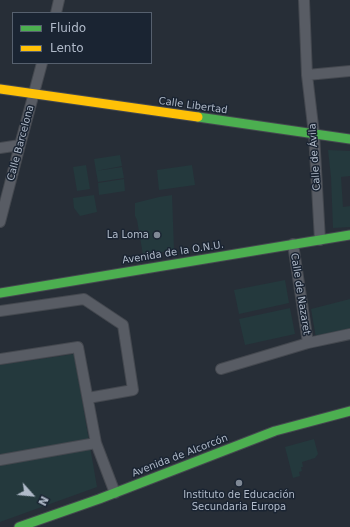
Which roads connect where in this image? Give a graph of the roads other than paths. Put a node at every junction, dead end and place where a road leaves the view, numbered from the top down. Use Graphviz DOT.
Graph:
graph roads {
  1 [pos="59,0"];
  2 [pos="304,0"];
  3 [pos="56,12"];
  4 [pos="42,64"];
  5 [pos="350,71"];
  6 [pos="307,75"];
  7 [pos="0,89"];
  8 [pos="34,94"];
  9 [pos="314,134"];
  10 [pos="350,139"];
  11 [pos="20,145"];
  12 [pos="0,148"];
  13 [pos="0,222"];
  14 [pos="350,235"];
  15 [pos="320,240"];
  16 [pos="293,244"];
  17 [pos="0,293"];
  18 [pos="0,311"];
  19 [pos="350,334"];
  20 [pos="308,343"];
  21 [pos="0,359"];
  22 [pos="221,369"];
  23 [pos="88,398"];
  24 [pos="350,411"];
  25 [pos="96,443"];
  26 [pos="0,460"];
  27 [pos="114,493"];
  28 [pos="18,527"];
  1 -- 3 [label="street"];
  2 -- 6 [label="street, Calle de Ávila"];
  4 -- 8 [label="street, Calle Barcelona"];
  5 -- 6 [label="street"];
  6 -- 9 [label="street, Calle de Ávila"];
  7 -- 8 [label="street, Calle Libertad"];
  8 -- 9 [label="street, Calle Libertad"];
  8 -- 11 [label="street, Calle Barcelona"];
  9 -- 10 [label="street, Calle Libertad"];
  9 -- 15 [label="street, Calle de Ávila"];
  11 -- 12 [label="street"];
  11 -- 13 [label="street, Calle Barcelona"];
  14 -- 15 [label="street, Avenida de la O.N.U."];
  15 -- 16 [label="street, Avenida de la O.N.U."];
  16 -- 17 [label="street, Avenida de la O.N.U."];
  16 -- 20 [label="street, Calle de Nazaret"];
  18 -- 23 [label="street"];
  19 -- 20 [label="street, Calle de Nazaret"];
  20 -- 22 [label="street, Calle de Nazaret"];
  21 -- 23 [label="street"];
  23 -- 25 [label="street"];
  24 -- 27 [label="street, Avenida de Alcorcón"];
  25 -- 26 [label="street"];
  25 -- 27 [label="street"];
  27 -- 28 [label="street, Avenida de Alcorcón"];
}
